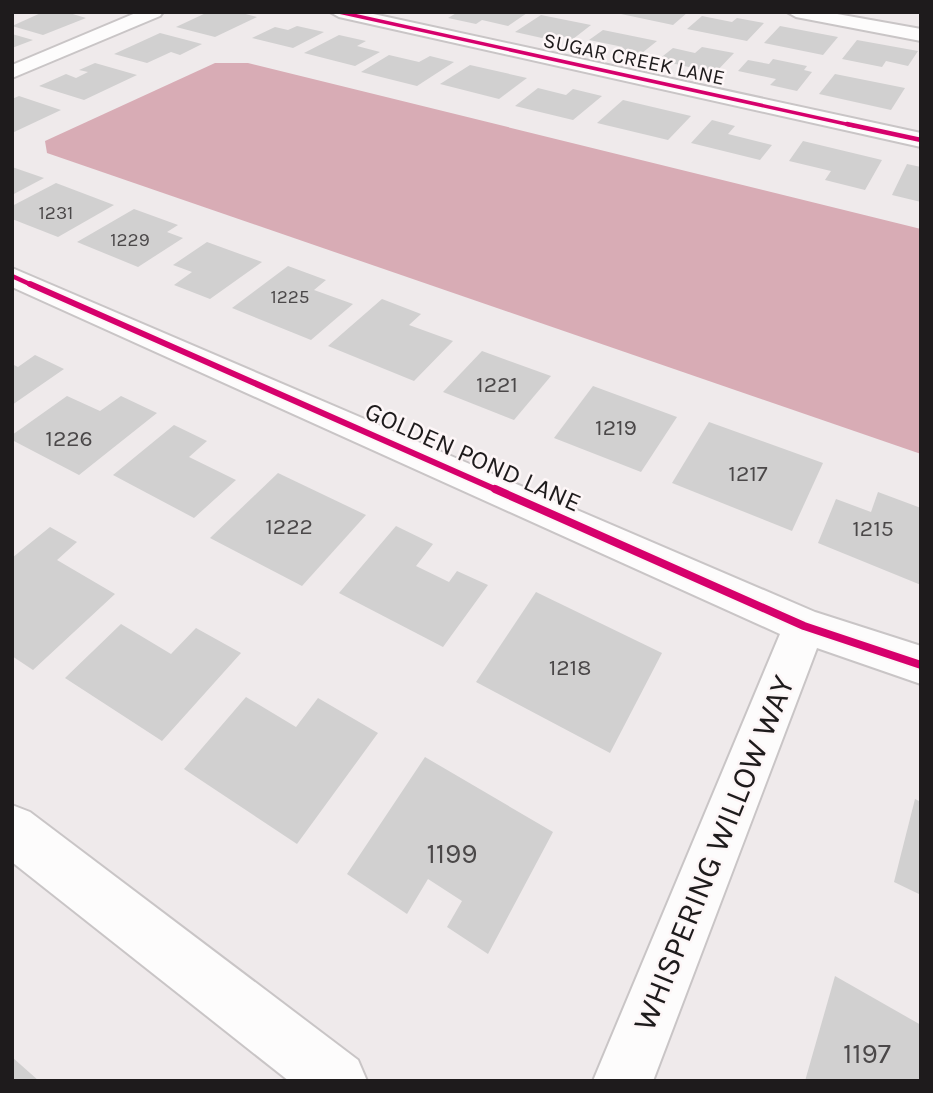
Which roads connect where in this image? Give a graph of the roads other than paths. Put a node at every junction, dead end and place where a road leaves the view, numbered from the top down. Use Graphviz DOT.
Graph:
graph roads {
  1 [pos="154,12"];
  2 [pos="339,12"];
  3 [pos="796,12"];
  4 [pos="921,35"];
  5 [pos="12,72"];
  6 [pos="921,140"];
  7 [pos="12,276"];
  8 [pos="804,626"];
  9 [pos="921,665"];
  10 [pos="12,830"];
  11 [pos="337,1081"];
  12 [pos="623,1081"];
  1 -- 5 [label="street"];
  2 -- 6 [label="street, SUGAR CREEK LANE"];
  3 -- 4 [label="street"];
  7 -- 8 [label="street, GOLDEN POND LANE"];
  8 -- 9 [label="street, GOLDEN POND LANE"];
  8 -- 12 [label="street, WHISPERING WILLOW WAY"];
  10 -- 11 [label="street"];
}
